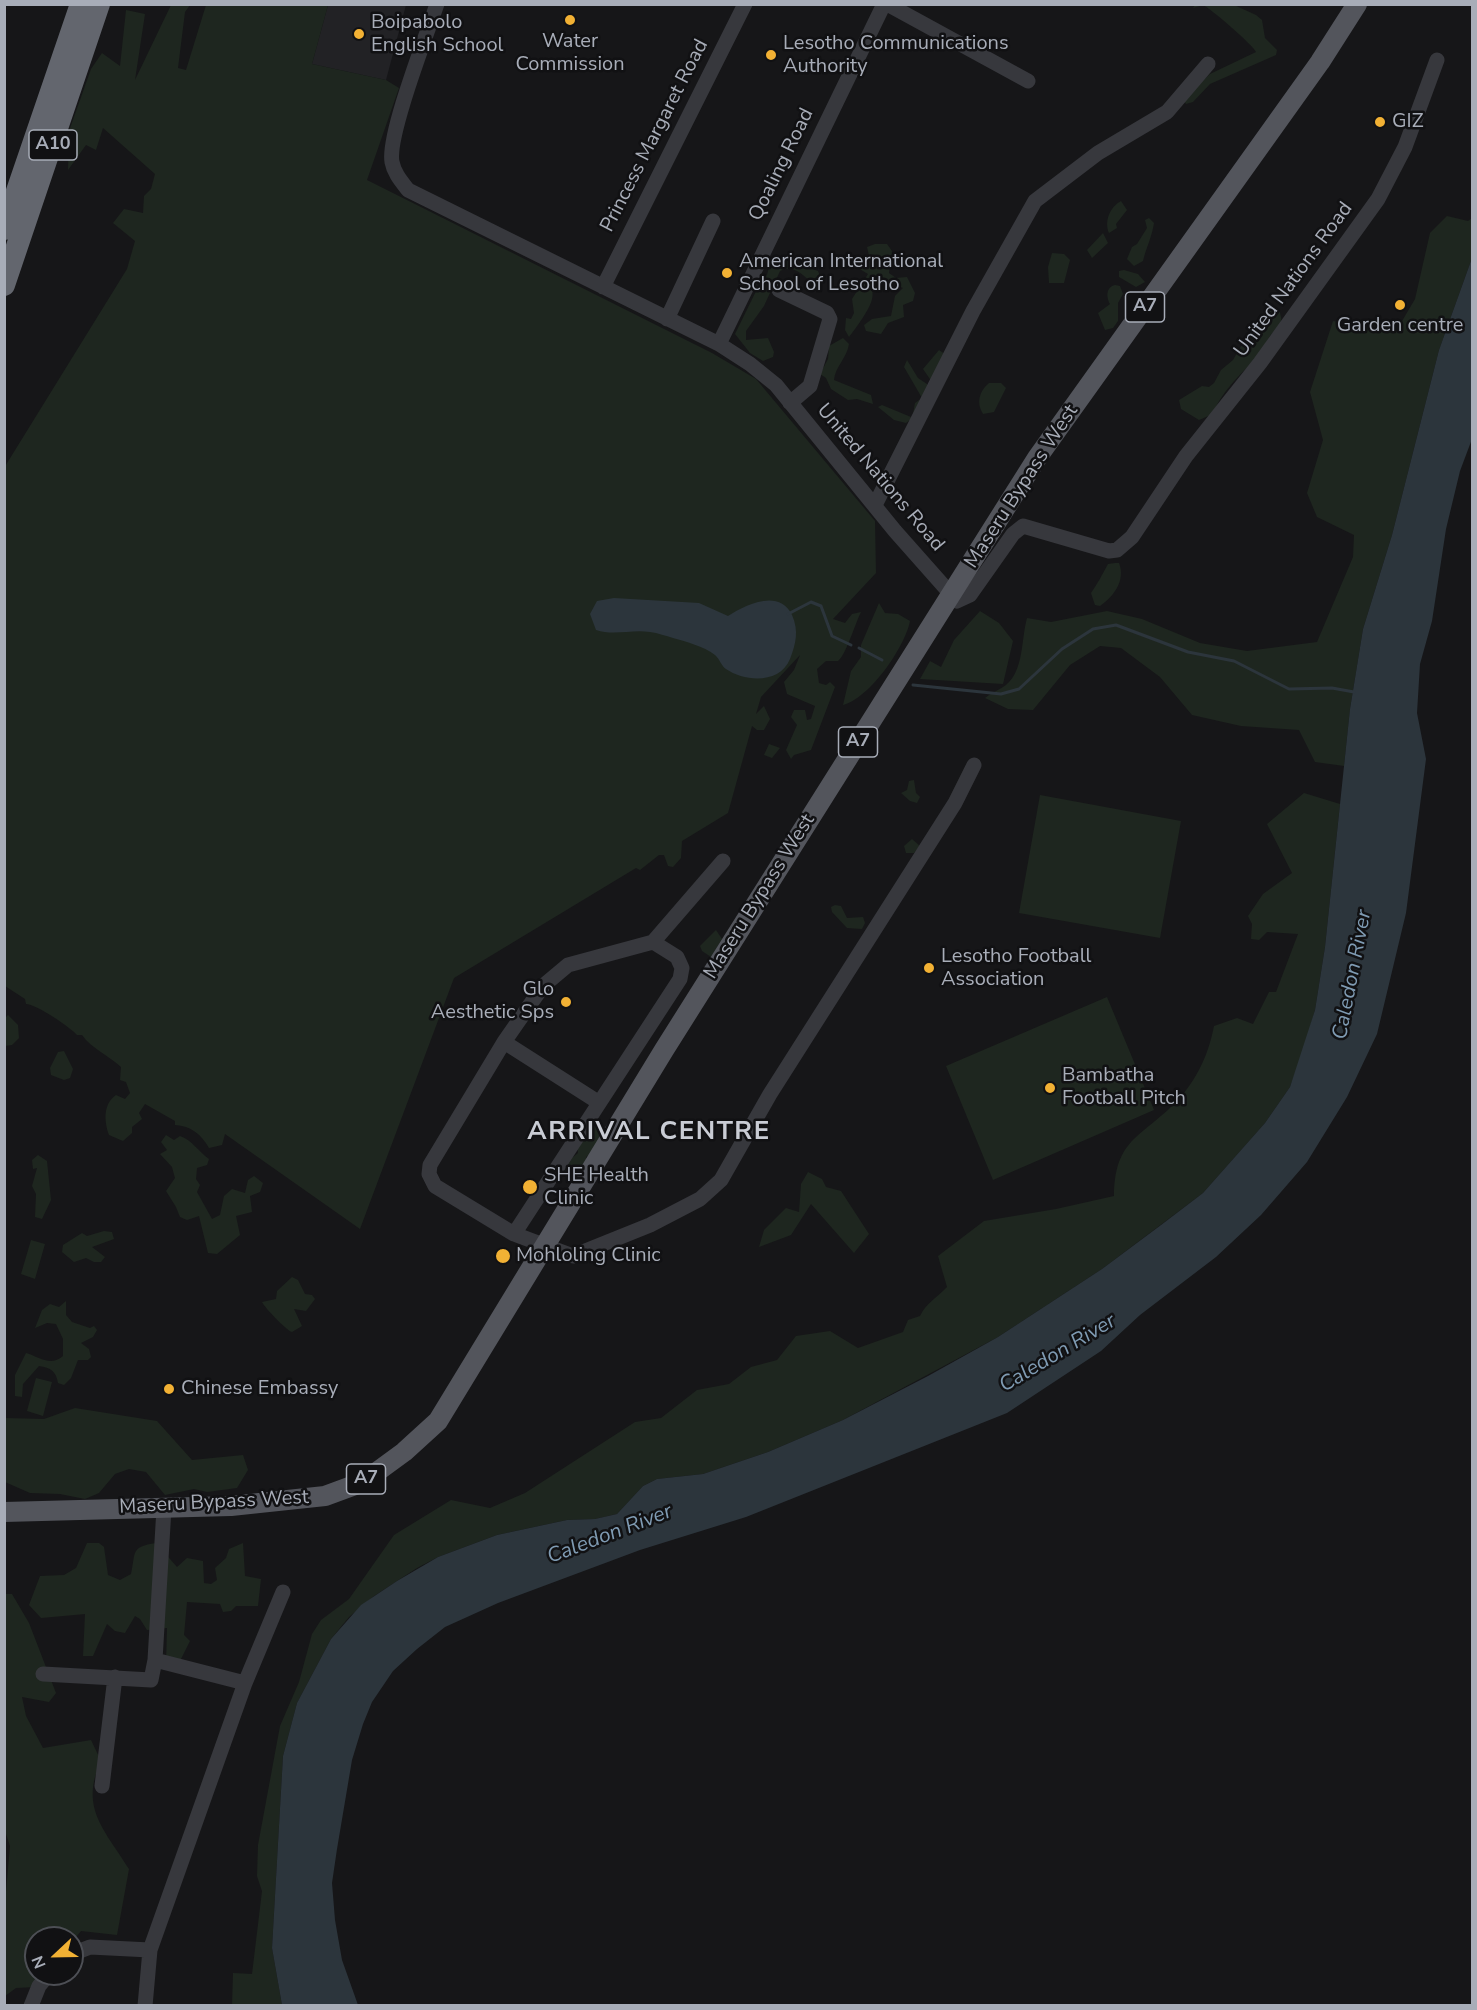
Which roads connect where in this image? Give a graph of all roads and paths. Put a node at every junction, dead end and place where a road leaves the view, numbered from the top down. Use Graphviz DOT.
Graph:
graph roads {
  1 [pos="81,4"];
  2 [pos="99,4"];
  3 [pos="437,4"];
  4 [pos="745,4"];
  5 [pos="885,4"];
  6 [pos="1357,4"];
  7 [pos="1437,60"];
  8 [pos="1208,64"];
  9 [pos="1028,81"];
  10 [pos="713,221"];
  11 [pos="4,229"];
  12 [pos="4,285"];
  13 [pos="603,287"];
  14 [pos="779,290"];
  15 [pos="667,319"];
  16 [pos="719,344"];
  17 [pos="790,403"];
  18 [pos="875,505"];
  19 [pos="951,596"];
  20 [pos="974,765"];
  21 [pos="723,861"];
  22 [pos="653,942"];
  23 [pos="504,1042"];
  24 [pos="598,1102"];
  25 [pos="514,1234"];
  26 [pos="542,1246"];
  27 [pos="164,1508"];
  28 [pos="4,1512"];
  29 [pos="283,1592"];
  30 [pos="155,1660"];
  31 [pos="43,1674"];
  32 [pos="115,1677"];
  33 [pos="244,1683"];
  34 [pos="102,1786"];
  35 [pos="84,1949"];
  36 [pos="150,1950"];
  37 [pos="39,1986"];
  38 [pos="31,2006"];
  39 [pos="145,2006"];
  1 -- 11 [label="highway, A10"];
  2 -- 12 [label="highway, A10"];
  3 -- 13 [label="street, United Nations Road"];
  4 -- 13 [label="street, Princess Margaret Road"];
  5 -- 9 [label="street"];
  5 -- 16 [label="street, Qoaling Road"];
  6 -- 19 [label="main road, Maseru Bypass West / A7"];
  7 -- 19 [label="street, United Nations Road"];
  8 -- 18 [label="street"];
  10 -- 15 [label="street"];
  13 -- 15 [label="street, United Nations Road"];
  14 -- 17 [label="street"];
  15 -- 16 [label="street, United Nations Road"];
  16 -- 17 [label="street, United Nations Road"];
  17 -- 18 [label="street, United Nations Road"];
  18 -- 19 [label="street, United Nations Road"];
  19 -- 26 [label="main road, Maseru Bypass West / A7"];
  20 -- 26 [label="street"];
  21 -- 22 [label="street"];
  22 -- 23 [label="street"];
  22 -- 24 [label="street"];
  23 -- 24 [label="street"];
  23 -- 25 [label="street"];
  24 -- 25 [label="street"];
  25 -- 26 [label="street"];
  26 -- 27 [label="main road, Maseru Bypass West / A7"];
  27 -- 28 [label="main road, Maseru Bypass West / A7"];
  27 -- 30 [label="street"];
  29 -- 33 [label="street"];
  30 -- 32 [label="street"];
  30 -- 33 [label="street"];
  31 -- 32 [label="street"];
  32 -- 34 [label="street"];
  33 -- 36 [label="street"];
  35 -- 36 [label="street"];
  36 -- 39 [label="street"];
  37 -- 38 [label="street"];
}
